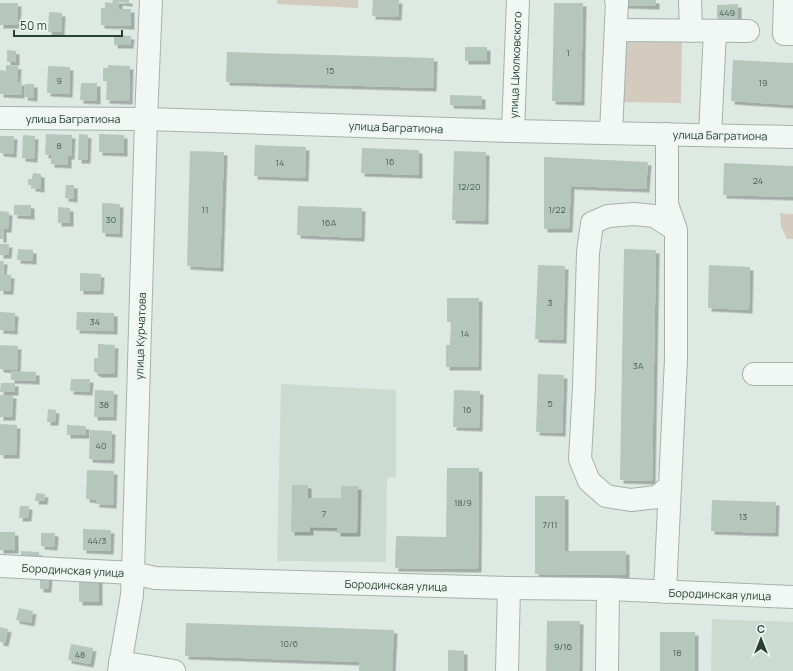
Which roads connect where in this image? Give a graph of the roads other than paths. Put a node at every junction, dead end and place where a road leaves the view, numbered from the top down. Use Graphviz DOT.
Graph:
graph roads {
  1 [pos="151,0"];
  2 [pos="518,0"];
  3 [pos="616,0"];
  4 [pos="690,0"];
  5 [pos="786,0"];
  6 [pos="616,30"];
  7 [pos="691,31"];
  8 [pos="715,31"];
  9 [pos="748,32"];
  10 [pos="793,34"];
  11 [pos="0,118"];
  12 [pos="146,119"];
  13 [pos="513,131"];
  14 [pos="611,133"];
  15 [pos="666,134"];
  16 [pos="710,135"];
  17 [pos="793,136"];
  18 [pos="676,230"];
  19 [pos="754,374"];
  20 [pos="793,374"];
  21 [pos="670,486"];
  22 [pos="0,566"];
  23 [pos="133,573"];
  24 [pos="509,588"];
  25 [pos="608,590"];
  26 [pos="665,592"];
  27 [pos="793,597"];
  28 [pos="120,667"];
  29 [pos="174,671"];
  30 [pos="507,671"];
  31 [pos="607,671"];
  1 -- 12 [label="street, улица Курчатова"];
  2 -- 13 [label="street, улица Циолковского"];
  3 -- 6 [label="street"];
  4 -- 7 [label="street"];
  5 -- 10 [label="street"];
  6 -- 7 [label="street"];
  6 -- 14 [label="street"];
  7 -- 8 [label="street"];
  8 -- 9 [label="street"];
  8 -- 16 [label="street"];
  11 -- 12 [label="street, улица Багратиона"];
  12 -- 13 [label="street, улица Багратиона"];
  12 -- 23 [label="street, улица Курчатова"];
  13 -- 14 [label="street, улица Багратиона"];
  14 -- 15 [label="street, улица Багратиона"];
  15 -- 16 [label="street, улица Багратиона"];
  15 -- 18 [label="street"];
  16 -- 17 [label="street, улица Багратиона"];
  18 -- 21 [label="street"];
  18 -- 21 [label="street"];
  19 -- 20 [label="street"];
  21 -- 26 [label="street"];
  22 -- 23 [label="street, Бородинская улица"];
  23 -- 24 [label="street, Бородинская улица"];
  23 -- 28 [label="street, улица Курчатова"];
  24 -- 25 [label="street, Бородинская улица"];
  24 -- 30 [label="street"];
  25 -- 26 [label="street, Бородинская улица"];
  25 -- 31 [label="street"];
  26 -- 27 [label="street, Бородинская улица"];
  28 -- 29 [label="street"];
}
